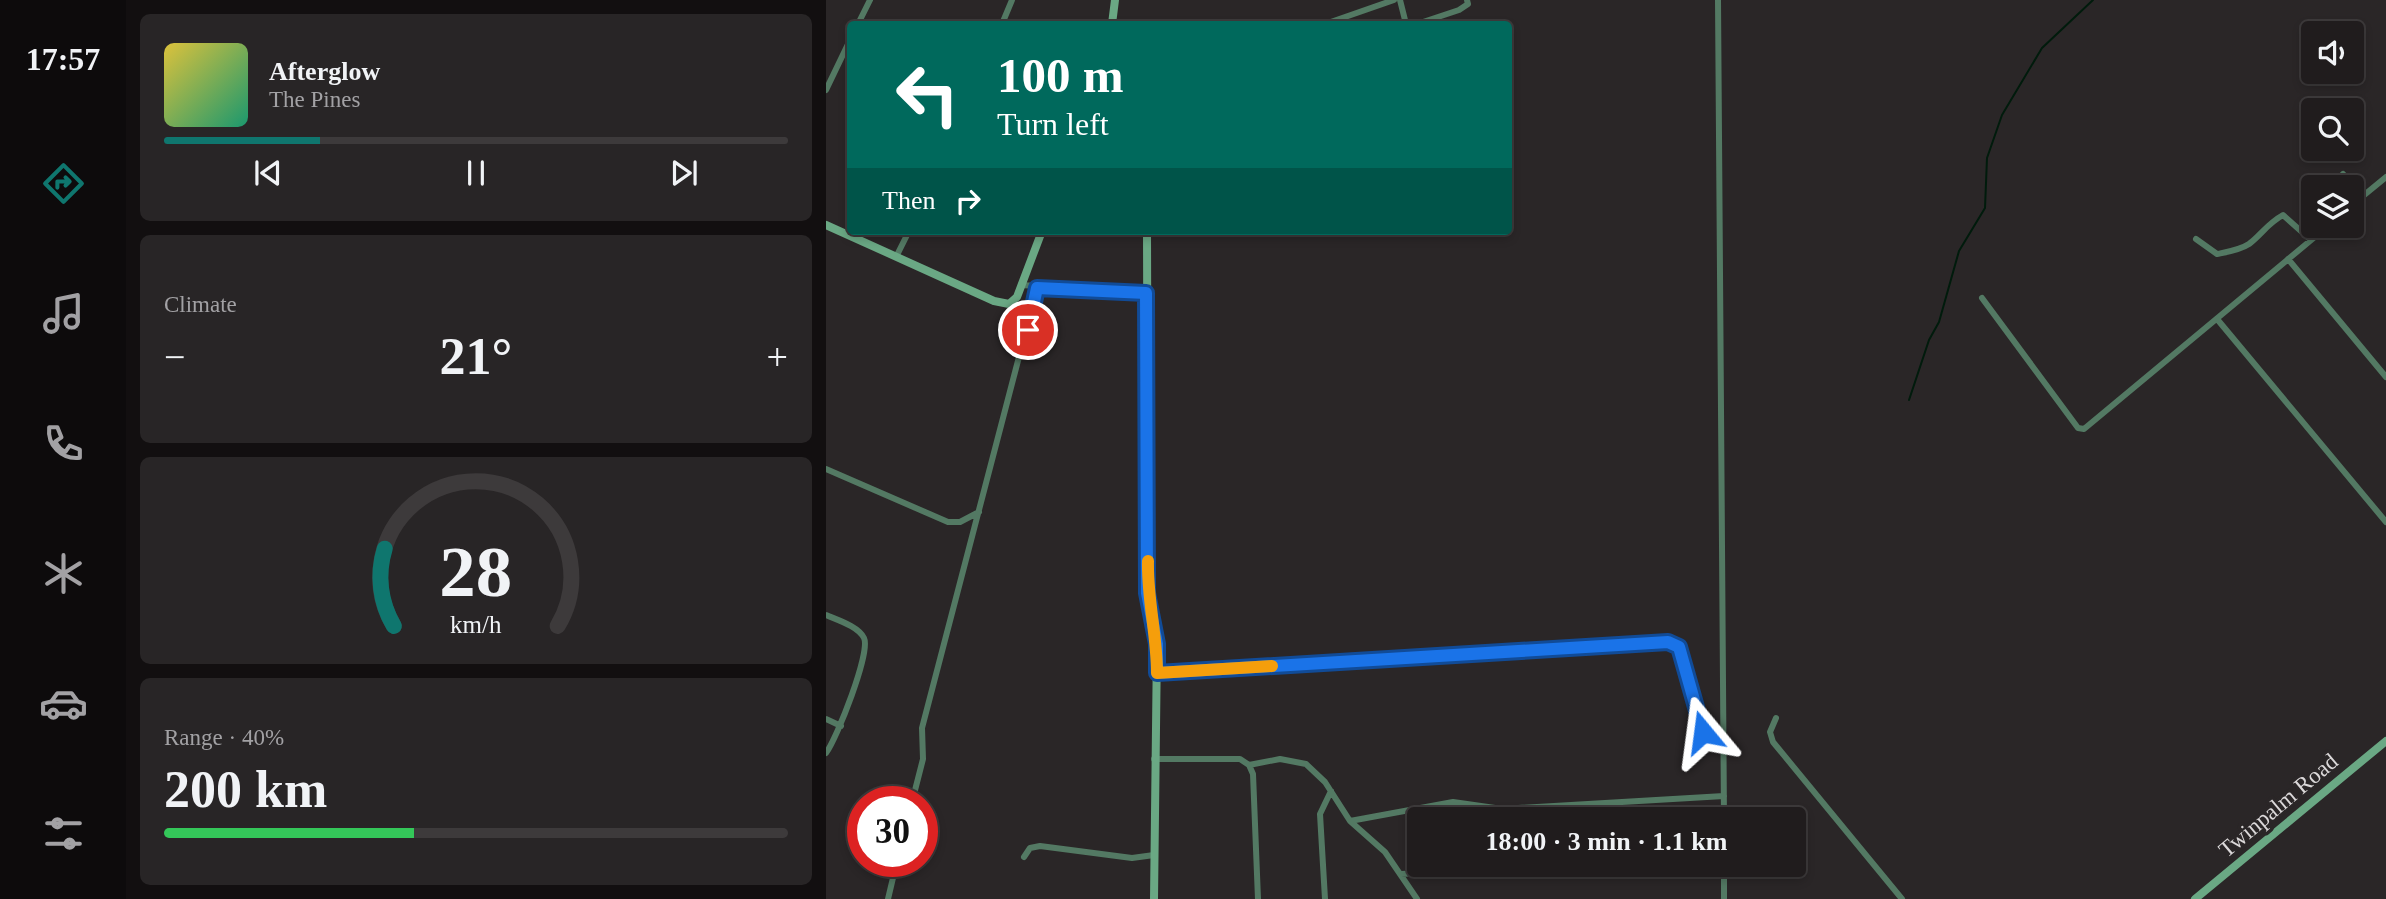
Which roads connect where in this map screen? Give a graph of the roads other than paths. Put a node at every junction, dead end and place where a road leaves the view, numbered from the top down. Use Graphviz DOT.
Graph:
graph roads {
  1 [pos="870,0"];
  2 [pos="1012,0"];
  3 [pos="1115,0"];
  4 [pos="1394,0"];
  5 [pos="1399,0"];
  6 [pos="1467,0"];
  7 [pos="1718,0"];
  8 [pos="860,21"];
  9 [pos="1003,21"];
  10 [pos="1113,21"];
  11 [pos="1334,21"];
  12 [pos="1405,21"];
  13 [pos="1426,21"];
  14 [pos="847,46"];
  15 [pos="826,90"];
  16 [pos="2386,177"];
  17 [pos="2364,195"];
  18 [pos="826,225"];
  19 [pos="847,235"];
  20 [pos="848,235"];
  21 [pos="907,235"];
  22 [pos="1040,235"];
  23 [pos="1147,235"];
  24 [pos="2313,238"];
  25 [pos="2196,239"];
  26 [pos="2311,240"];
  27 [pos="896,257"];
  28 [pos="2288,260"];
  29 [pos="1021,285"];
  30 [pos="1037,288"];
  31 [pos="1146,293"];
  32 [pos="1982,298"];
  33 [pos="2217,319"];
  34 [pos="2386,377"];
  35 [pos="826,469"];
  36 [pos="979,512"];
  37 [pos="2386,522"];
  38 [pos="826,615"];
  39 [pos="1157,673"];
  40 [pos="1776,718"];
  41 [pos="826,719"];
  42 [pos="841,726"];
  43 [pos="2386,741"];
  44 [pos="1724,744"];
  45 [pos="826,753"];
  46 [pos="1153,759"];
  47 [pos="1249,765"];
  48 [pos="916,786"];
  49 [pos="1331,791"];
  50 [pos="1724,796"];
  51 [pos="1724,807"];
  52 [pos="1350,821"];
  53 [pos="1154,855"];
  54 [pos="1024,858"];
  55 [pos="1401,874"];
  56 [pos="1407,874"];
  57 [pos="893,877"];
  58 [pos="1724,877"];
  59 [pos="888,899"];
  60 [pos="1154,899"];
  61 [pos="1258,899"];
  62 [pos="1325,899"];
  63 [pos="1417,899"];
  64 [pos="1724,899"];
  65 [pos="1902,899"];
  66 [pos="2195,899"];
  1 -- 8 [label="street"];
  2 -- 9 [label="street"];
  3 -- 10 [label="street"];
  4 -- 11 [label="street"];
  5 -- 12 [label="street"];
  6 -- 13 [label="street"];
  7 -- 44 [label="street"];
  14 -- 15 [label="street"];
  16 -- 17 [label="street"];
  18 -- 19 [label="street"];
  20 -- 27 [label="street"];
  21 -- 27 [label="street"];
  22 -- 29 [label="street"];
  23 -- 31 [label="street"];
  24 -- 26 [label="street"];
  25 -- 26 [label="street"];
  26 -- 28 [label="street"];
  27 -- 29 [label="street"];
  28 -- 33 [label="street"];
  28 -- 34 [label="street"];
  29 -- 30 [label="street"];
  30 -- 31 [label="street"];
  30 -- 36 [label="street"];
  31 -- 39 [label="street"];
  32 -- 33 [label="street"];
  33 -- 37 [label="street"];
  35 -- 36 [label="street"];
  36 -- 48 [label="street"];
  38 -- 42 [label="street"];
  39 -- 44 [label="street"];
  39 -- 46 [label="street"];
  40 -- 65 [label="street"];
  41 -- 42 [label="street"];
  42 -- 45 [label="street"];
  43 -- 66 [label="street, Twinpalm Road"];
  44 -- 50 [label="street"];
  46 -- 47 [label="street"];
  46 -- 53 [label="street"];
  47 -- 49 [label="street"];
  47 -- 61 [label="street"];
  49 -- 52 [label="street"];
  49 -- 62 [label="street"];
  50 -- 51 [label="street"];
  50 -- 52 [label="street"];
  52 -- 55 [label="street"];
  53 -- 54 [label="street"];
  53 -- 60 [label="street"];
  55 -- 56 [label="street"];
  55 -- 63 [label="street"];
  57 -- 59 [label="street"];
  58 -- 64 [label="street"];
}
